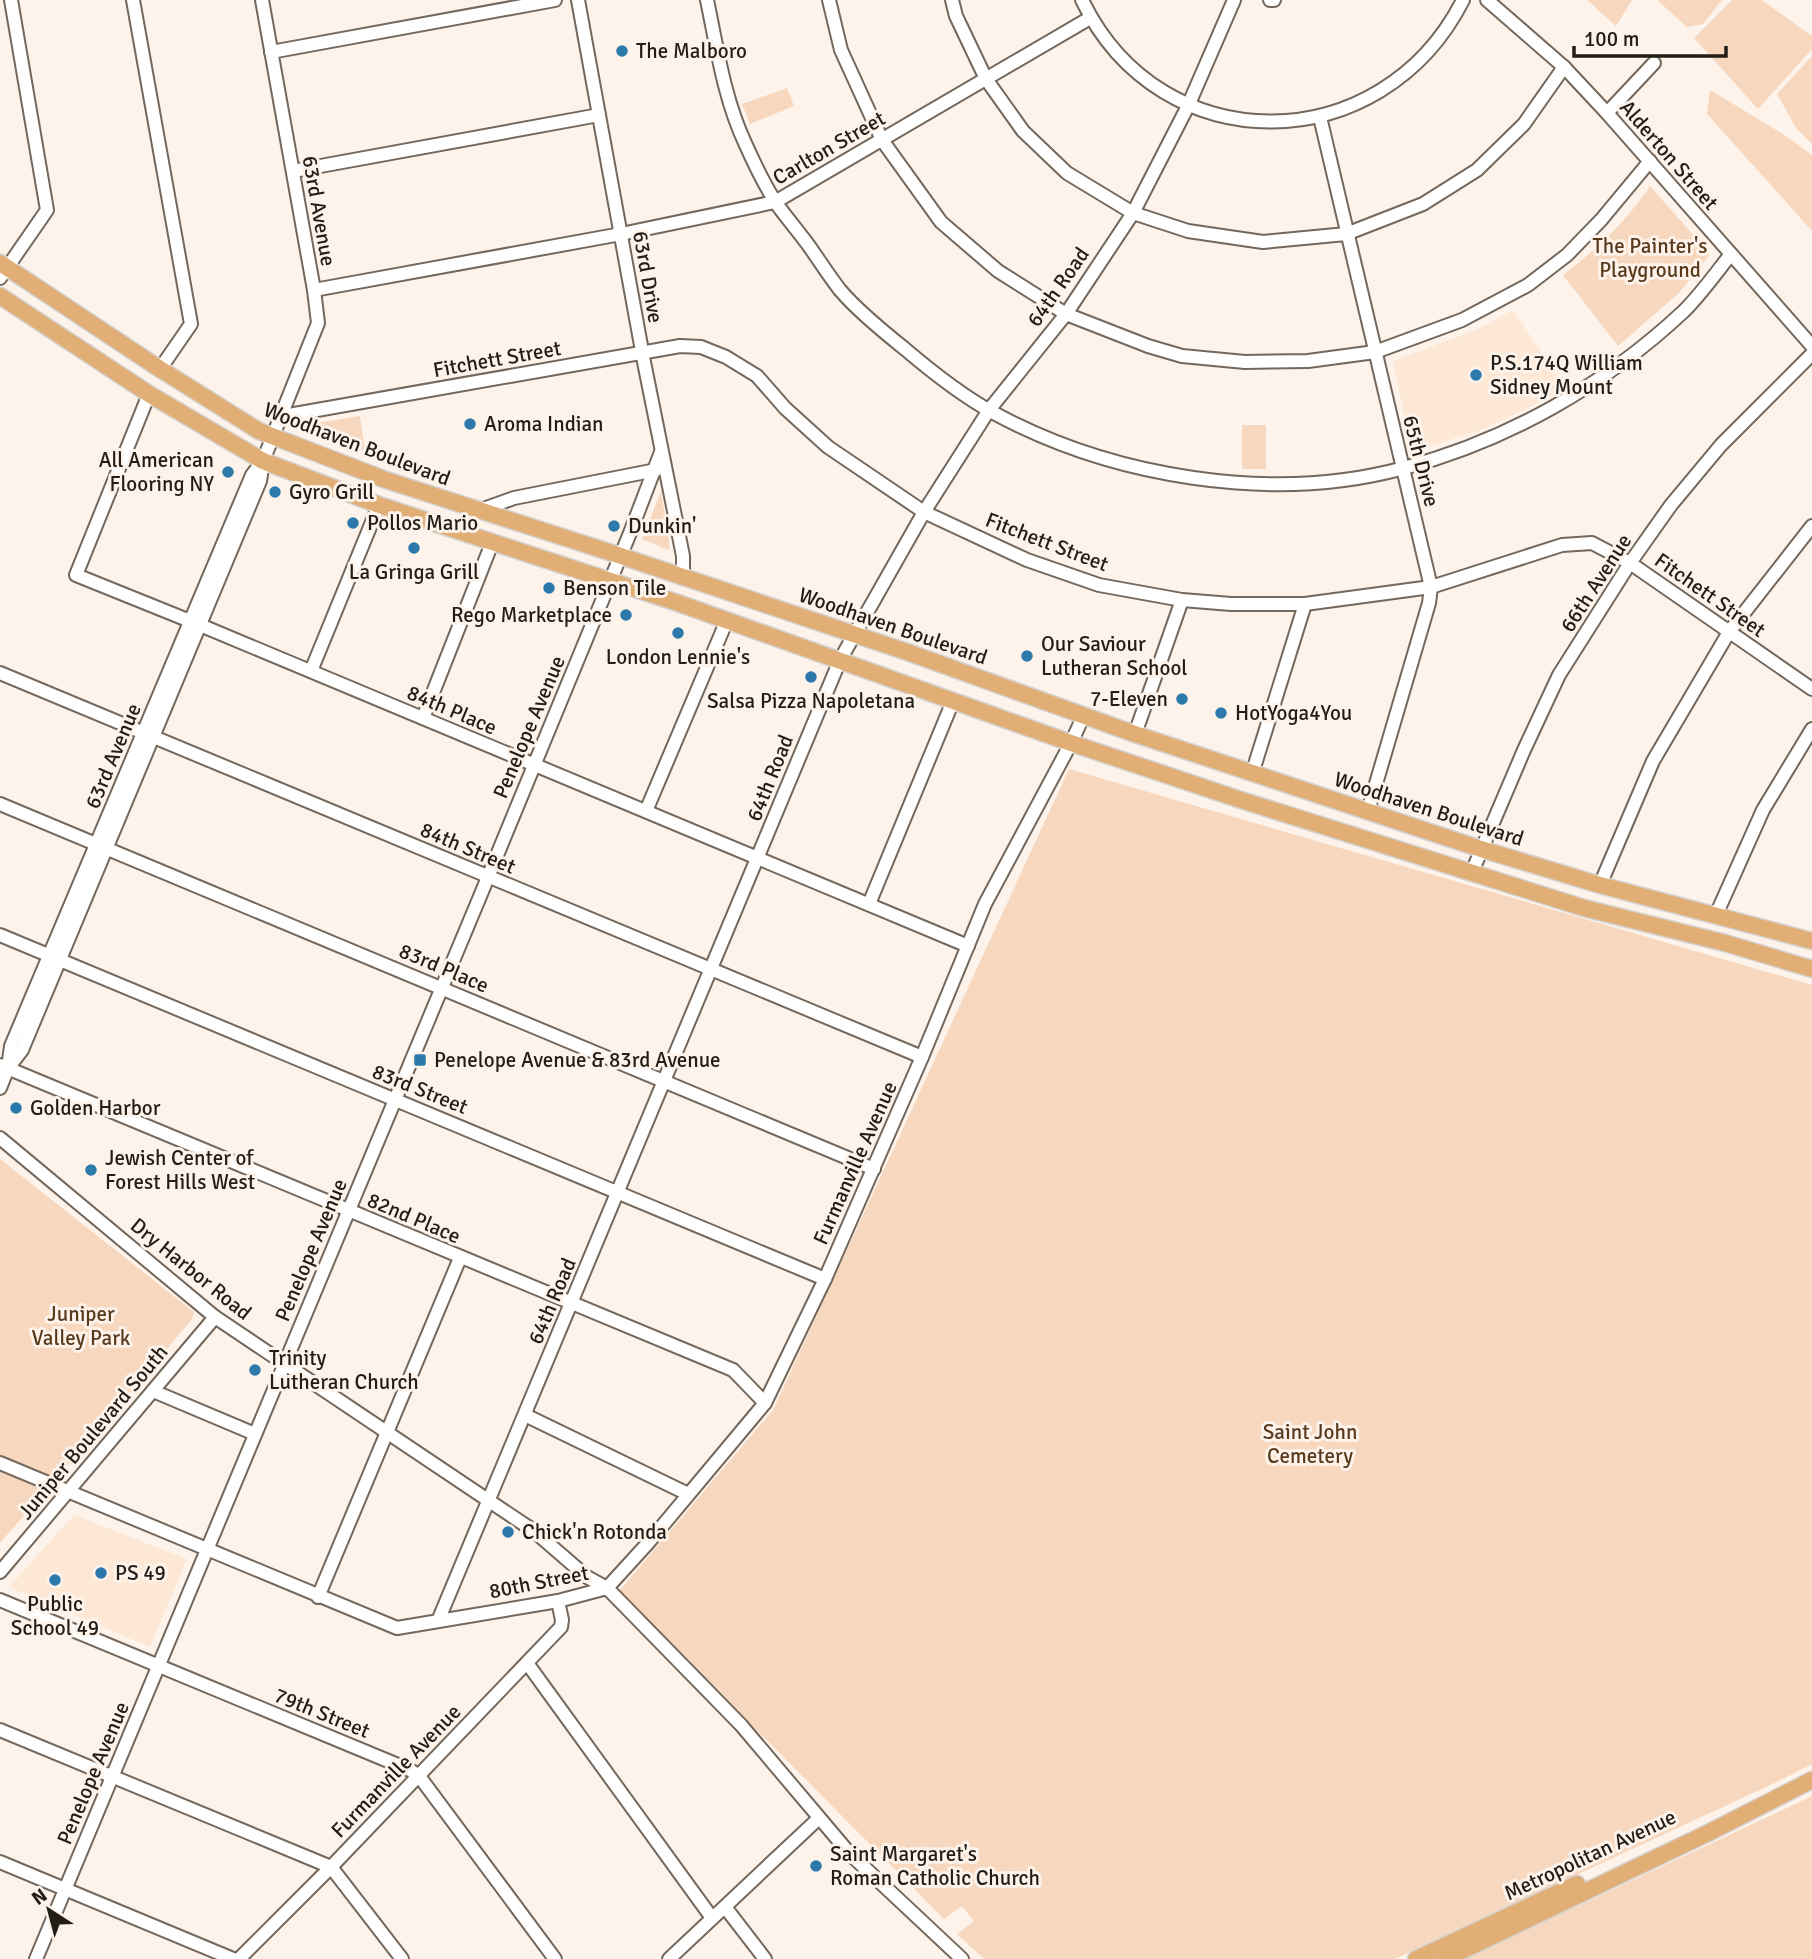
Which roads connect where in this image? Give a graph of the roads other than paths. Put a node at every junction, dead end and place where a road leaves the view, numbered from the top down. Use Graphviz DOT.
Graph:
graph roads {
  1 [pos="11,0"];
  2 [pos="133,0"];
  3 [pos="262,0"];
  4 [pos="555,0"];
  5 [pos="578,0"];
  6 [pos="707,0"];
  7 [pos="829,0"];
  8 [pos="953,0"];
  9 [pos="1082,0"];
  10 [pos="1234,0"];
  11 [pos="1463,0"];
  12 [pos="1488,0"];
  13 [pos="1090,18"];
  14 [pos="271,52"];
  15 [pos="1654,63"];
  16 [pos="1564,67"];
  17 [pos="986,79"];
  18 [pos="1188,106"];
  19 [pos="1607,113"];
  20 [pos="599,115"];
  21 [pos="1320,117"];
  22 [pos="882,140"];
  23 [pos="1650,161"];
  24 [pos="293,171"];
  25 [pos="775,202"];
  26 [pos="1133,213"];
  27 [pos="621,234"];
  28 [pos="1346,234"];
  29 [pos="1731,254"];
  30 [pos="2,270"];
  31 [pos="314,290"];
  32 [pos="0,296"];
  33 [pos="1066,314"];
  34 [pos="1812,346"];
  35 [pos="1375,352"];
  36 [pos="643,353"];
  37 [pos="1812,354"];
  38 [pos="160,369"];
  39 [pos="149,394"];
  40 [pos="989,410"];
  41 [pos="283,416"];
  42 [pos="274,437"];
  43 [pos="661,452"];
  44 [pos="263,461"];
  45 [pos="1403,469"];
  46 [pos="656,470"];
  47 [pos="379,505"];
  48 [pos="478,511"];
  49 [pos="925,512"];
  50 [pos="1812,526"];
  51 [pos="492,543"];
  52 [pos="621,556"];
  53 [pos="1630,563"];
  54 [pos="683,578"];
  55 [pos="609,581"];
  56 [pos="1432,587"];
  57 [pos="1182,600"];
  58 [pos="1305,604"];
  59 [pos="727,620"];
  60 [pos="195,623"];
  61 [pos="1730,632"];
  62 [pos="854,634"];
  63 [pos="840,660"];
  64 [pos="311,671"];
  65 [pos="0,673"];
  66 [pos="1812,688"];
  67 [pos="953,701"];
  68 [pos="1083,717"];
  69 [pos="423,718"];
  70 [pos="1812,729"];
  71 [pos="1135,734"];
  72 [pos="148,735"];
  73 [pos="1071,743"];
  74 [pos="534,765"];
  75 [pos="1252,774"];
  76 [pos="0,804"];
  77 [pos="646,811"];
  78 [pos="1368,811"];
  79 [pos="102,846"];
  80 [pos="1481,849"];
  81 [pos="758,858"];
  82 [pos="1472,872"];
  83 [pos="488,877"];
  84 [pos="1600,885"];
  85 [pos="869,904"];
  86 [pos="1716,915"];
  87 [pos="0,935"];
  88 [pos="1812,941"];
  89 [pos="968,946"];
  90 [pos="55,958"];
  91 [pos="711,969"];
  92 [pos="1812,969"];
  93 [pos="441,988"];
  94 [pos="922,1058"];
  95 [pos="4,1067"];
  96 [pos="665,1081"];
  97 [pos="0,1088"];
  98 [pos="394,1099"];
  99 [pos="0,1138"];
  100 [pos="874,1169"];
  101 [pos="618,1192"];
  102 [pos="348,1211"];
  103 [pos="460,1258"];
  104 [pos="825,1279"];
  105 [pos="571,1304"];
  106 [pos="215,1317"];
  107 [pos="284,1364"];
  108 [pos="153,1391"];
  109 [pos="765,1403"];
  110 [pos="525,1415"];
  111 [pos="387,1432"];
  112 [pos="255,1434"];
  113 [pos="0,1463"];
  114 [pos="68,1492"];
  115 [pos="688,1494"];
  116 [pos="489,1501"];
  117 [pos="207,1550"];
  118 [pos="0,1572"];
  119 [pos="607,1588"];
  120 [pos="318,1597"];
  121 [pos="0,1600"];
  122 [pos="558,1601"];
  123 [pos="438,1621"];
  124 [pos="527,1663"];
  125 [pos="158,1666"];
  126 [pos="0,1730"];
  127 [pos="419,1776"];
  128 [pos="112,1777"];
  129 [pos="1812,1780"];
  130 [pos="1784,1793"];
  131 [pos="819,1818"];
  132 [pos="0,1862"];
  133 [pos="331,1867"];
  134 [pos="65,1889"];
  135 [pos="725,1907"];
  136 [pos="712,1918"];
  137 [pos="247,1956"];
  138 [pos="36,1959"];
  139 [pos="233,1959"];
  140 [pos="402,1959"];
  141 [pos="555,1959"];
  142 [pos="669,1959"];
  143 [pos="765,1959"];
  144 [pos="962,1959"];
  145 [pos="1416,1959"];
  146 [pos="1444,1959"];
  1 -- 30 [label="street"];
  2 -- 38 [label="street"];
  3 -- 14 [label="street, 63rd Avenue"];
  4 -- 14 [label="street"];
  5 -- 20 [label="street, 63rd Drive"];
  6 -- 25 [label="street"];
  7 -- 22 [label="street"];
  8 -- 17 [label="street"];
  9 -- 13 [label="street"];
  10 -- 18 [label="street, 64th Road"];
  11 -- 21 [label="street"];
  12 -- 16 [label="street, Alderton Street"];
  13 -- 17 [label="street, Carlton Street"];
  13 -- 18 [label="street"];
  14 -- 24 [label="street, 63rd Avenue"];
  15 -- 19 [label="street"];
  16 -- 19 [label="street, Alderton Street"];
  16 -- 28 [label="street"];
  17 -- 22 [label="street, Carlton Street"];
  17 -- 26 [label="street"];
  18 -- 21 [label="street"];
  18 -- 26 [label="street, 64th Road"];
  19 -- 23 [label="street, Alderton Street"];
  20 -- 24 [label="street"];
  20 -- 27 [label="street, 63rd Drive"];
  21 -- 28 [label="street, 65th Drive"];
  22 -- 25 [label="street, Carlton Street"];
  22 -- 33 [label="street"];
  23 -- 29 [label="street, Alderton Street"];
  23 -- 35 [label="street"];
  24 -- 31 [label="street, 63rd Avenue"];
  25 -- 27 [label="street, Carlton Street"];
  25 -- 40 [label="street"];
  26 -- 28 [label="street"];
  26 -- 33 [label="street, 64th Road"];
  27 -- 31 [label="street, Carlton Street"];
  27 -- 36 [label="street, 63rd Drive"];
  28 -- 35 [label="street, 65th Drive"];
  29 -- 34 [label="street, Alderton Street"];
  29 -- 45 [label="street"];
  30 -- 38 [label="main road, Woodhaven Boulevard"];
  31 -- 41 [label="street, 63rd Avenue"];
  32 -- 39 [label="main road"];
  33 -- 35 [label="street"];
  33 -- 40 [label="street, 64th Road"];
  35 -- 45 [label="street, 65th Drive"];
  36 -- 41 [label="street, Fitchett Street"];
  36 -- 43 [label="street, 63rd Drive"];
  36 -- 49 [label="street, Fitchett Street"];
  37 -- 53 [label="street, 66th Avenue"];
  38 -- 42 [label="main road, Woodhaven Boulevard"];
  39 -- 44 [label="main road"];
  39 -- 60 [label="street, 84th Place"];
  40 -- 45 [label="street"];
  40 -- 49 [label="street, 64th Road"];
  41 -- 42 [label="street, 63rd Avenue"];
  42 -- 44 [label="street, 63rd Avenue"];
  42 -- 48 [label="main road, Woodhaven Boulevard"];
  43 -- 46 [label="street, 63rd Drive"];
  43 -- 54 [label="street"];
  44 -- 47 [label="main road"];
  44 -- 60 [label="street, 63rd Avenue"];
  45 -- 56 [label="street, 65th Drive"];
  46 -- 48 [label="street"];
  46 -- 52 [label="street, 63rd Drive"];
  47 -- 51 [label="main road"];
  47 -- 64 [label="street"];
  48 -- 52 [label="main road, Woodhaven Boulevard"];
  49 -- 57 [label="street, Fitchett Street"];
  49 -- 62 [label="street, 64th Road"];
  50 -- 61 [label="street"];
  51 -- 55 [label="main road"];
  51 -- 69 [label="street"];
  52 -- 54 [label="main road, Woodhaven Boulevard"];
  52 -- 55 [label="street, Penelope Avenue"];
  53 -- 56 [label="street, Fitchett Street"];
  53 -- 61 [label="street, Fitchett Street"];
  53 -- 80 [label="street, 66th Avenue"];
  54 -- 62 [label="main road, Woodhaven Boulevard"];
  55 -- 59 [label="main road"];
  55 -- 74 [label="street, Penelope Avenue"];
  56 -- 58 [label="street, Fitchett Street"];
  56 -- 78 [label="street, 65th Drive"];
  57 -- 58 [label="street, Fitchett Street"];
  57 -- 71 [label="street"];
  58 -- 75 [label="street"];
  59 -- 63 [label="main road"];
  59 -- 77 [label="street"];
  60 -- 64 [label="street, 84th Place"];
  60 -- 72 [label="street, 63rd Avenue"];
  61 -- 66 [label="street, Fitchett Street"];
  61 -- 84 [label="street"];
  62 -- 63 [label="street, 64th Road"];
  62 -- 68 [label="main road, Woodhaven Boulevard"];
  63 -- 67 [label="main road"];
  63 -- 81 [label="street, 64th Road"];
  64 -- 69 [label="street, 84th Place"];
  65 -- 72 [label="street, 84th Street"];
  67 -- 73 [label="main road"];
  67 -- 85 [label="street"];
  68 -- 71 [label="main road, Woodhaven Boulevard"];
  68 -- 73 [label="street, Furmanville Avenue"];
  69 -- 74 [label="street, 84th Place"];
  70 -- 86 [label="street"];
  71 -- 75 [label="main road, Woodhaven Boulevard"];
  72 -- 79 [label="street, 63rd Avenue"];
  72 -- 83 [label="street, 84th Street"];
  73 -- 82 [label="main road"];
  73 -- 89 [label="street, Furmanville Avenue"];
  74 -- 77 [label="street, 84th Place"];
  74 -- 83 [label="street, Penelope Avenue"];
  75 -- 78 [label="main road, Woodhaven Boulevard"];
  76 -- 79 [label="street, 83rd Place"];
  77 -- 81 [label="street, 84th Place"];
  78 -- 80 [label="main road, Woodhaven Boulevard"];
  79 -- 90 [label="street, 63rd Avenue"];
  79 -- 93 [label="street, 83rd Place"];
  80 -- 82 [label="street, 66th Avenue"];
  80 -- 84 [label="main road, Woodhaven Boulevard"];
  81 -- 85 [label="street, 84th Place"];
  81 -- 91 [label="street, 64th Road"];
  82 -- 92 [label="main road"];
  83 -- 91 [label="street, 84th Street"];
  83 -- 93 [label="street, Penelope Avenue"];
  84 -- 86 [label="main road, Woodhaven Boulevard"];
  85 -- 89 [label="street, 84th Place"];
  86 -- 88 [label="main road, Woodhaven Boulevard"];
  87 -- 90 [label="street, 83rd Street"];
  89 -- 94 [label="street, Furmanville Avenue"];
  90 -- 95 [label="street, 63rd Avenue"];
  90 -- 98 [label="street, 83rd Street"];
  91 -- 94 [label="street, 84th Street"];
  91 -- 96 [label="street, 64th Road"];
  93 -- 96 [label="street, 83rd Place"];
  93 -- 98 [label="street, Penelope Avenue"];
  94 -- 100 [label="street, Furmanville Avenue"];
  95 -- 97 [label="street, 63rd Avenue"];
  95 -- 102 [label="street, 82nd Place"];
  96 -- 100 [label="street, 83rd Place"];
  96 -- 101 [label="street, 64th Road"];
  98 -- 101 [label="street, 83rd Street"];
  98 -- 102 [label="street, Penelope Avenue"];
  99 -- 106 [label="street, Dry Harbor Road"];
  100 -- 104 [label="street, Furmanville Avenue"];
  101 -- 104 [label="street, 83rd Street"];
  101 -- 105 [label="street, 64th Road"];
  102 -- 103 [label="street, 82nd Place"];
  102 -- 107 [label="street, Penelope Avenue"];
  103 -- 105 [label="street, 82nd Place"];
  103 -- 111 [label="street"];
  104 -- 109 [label="street, Furmanville Avenue"];
  105 -- 109 [label="street, 82nd Place"];
  105 -- 110 [label="street, 64th Road"];
  106 -- 107 [label="street, Dry Harbor Road"];
  106 -- 108 [label="street, Juniper Boulevard South"];
  107 -- 111 [label="street, Dry Harbor Road"];
  107 -- 112 [label="street, Penelope Avenue"];
  108 -- 112 [label="street"];
  108 -- 114 [label="street, Juniper Boulevard South"];
  109 -- 115 [label="street, Furmanville Avenue"];
  110 -- 115 [label="street"];
  110 -- 116 [label="street, 64th Road"];
  111 -- 116 [label="street, Dry Harbor Road"];
  111 -- 120 [label="street"];
  112 -- 117 [label="street, Penelope Avenue"];
  113 -- 114 [label="street, 80th Street"];
  114 -- 117 [label="street, 80th Street"];
  114 -- 118 [label="street, Juniper Boulevard South"];
  115 -- 119 [label="street, Furmanville Avenue"];
  116 -- 119 [label="street, Dry Harbor Road"];
  116 -- 123 [label="street, 64th Road"];
  117 -- 120 [label="street, 80th Street"];
  117 -- 125 [label="street, Penelope Avenue"];
  119 -- 122 [label="street, 80th Street"];
  119 -- 131 [label="street, 80th Street"];
  120 -- 123 [label="street, 80th Street"];
  121 -- 125 [label="street, 79th Street"];
  122 -- 123 [label="street, 80th Street"];
  122 -- 124 [label="street, Furmanville Avenue"];
  124 -- 127 [label="street, Furmanville Avenue"];
  124 -- 136 [label="street"];
  125 -- 127 [label="street, 79th Street"];
  125 -- 128 [label="street, Penelope Avenue"];
  126 -- 128 [label="street"];
  127 -- 133 [label="street, Furmanville Avenue"];
  127 -- 141 [label="street, 79th Street"];
  128 -- 133 [label="street"];
  128 -- 134 [label="street, Penelope Avenue"];
  129 -- 130 [label="main road, Metropolitan Avenue"];
  130 -- 145 [label="main road, Metropolitan Avenue"];
  130 -- 146 [label="main road, Metropolitan Avenue"];
  131 -- 135 [label="street"];
  131 -- 144 [label="street, 80th Street"];
  132 -- 134 [label="street"];
  133 -- 137 [label="street, Furmanville Avenue"];
  133 -- 140 [label="street"];
  134 -- 138 [label="street, Penelope Avenue"];
  134 -- 139 [label="street"];
  135 -- 136 [label="street"];
  135 -- 143 [label="street"];
  136 -- 142 [label="street"];
}
